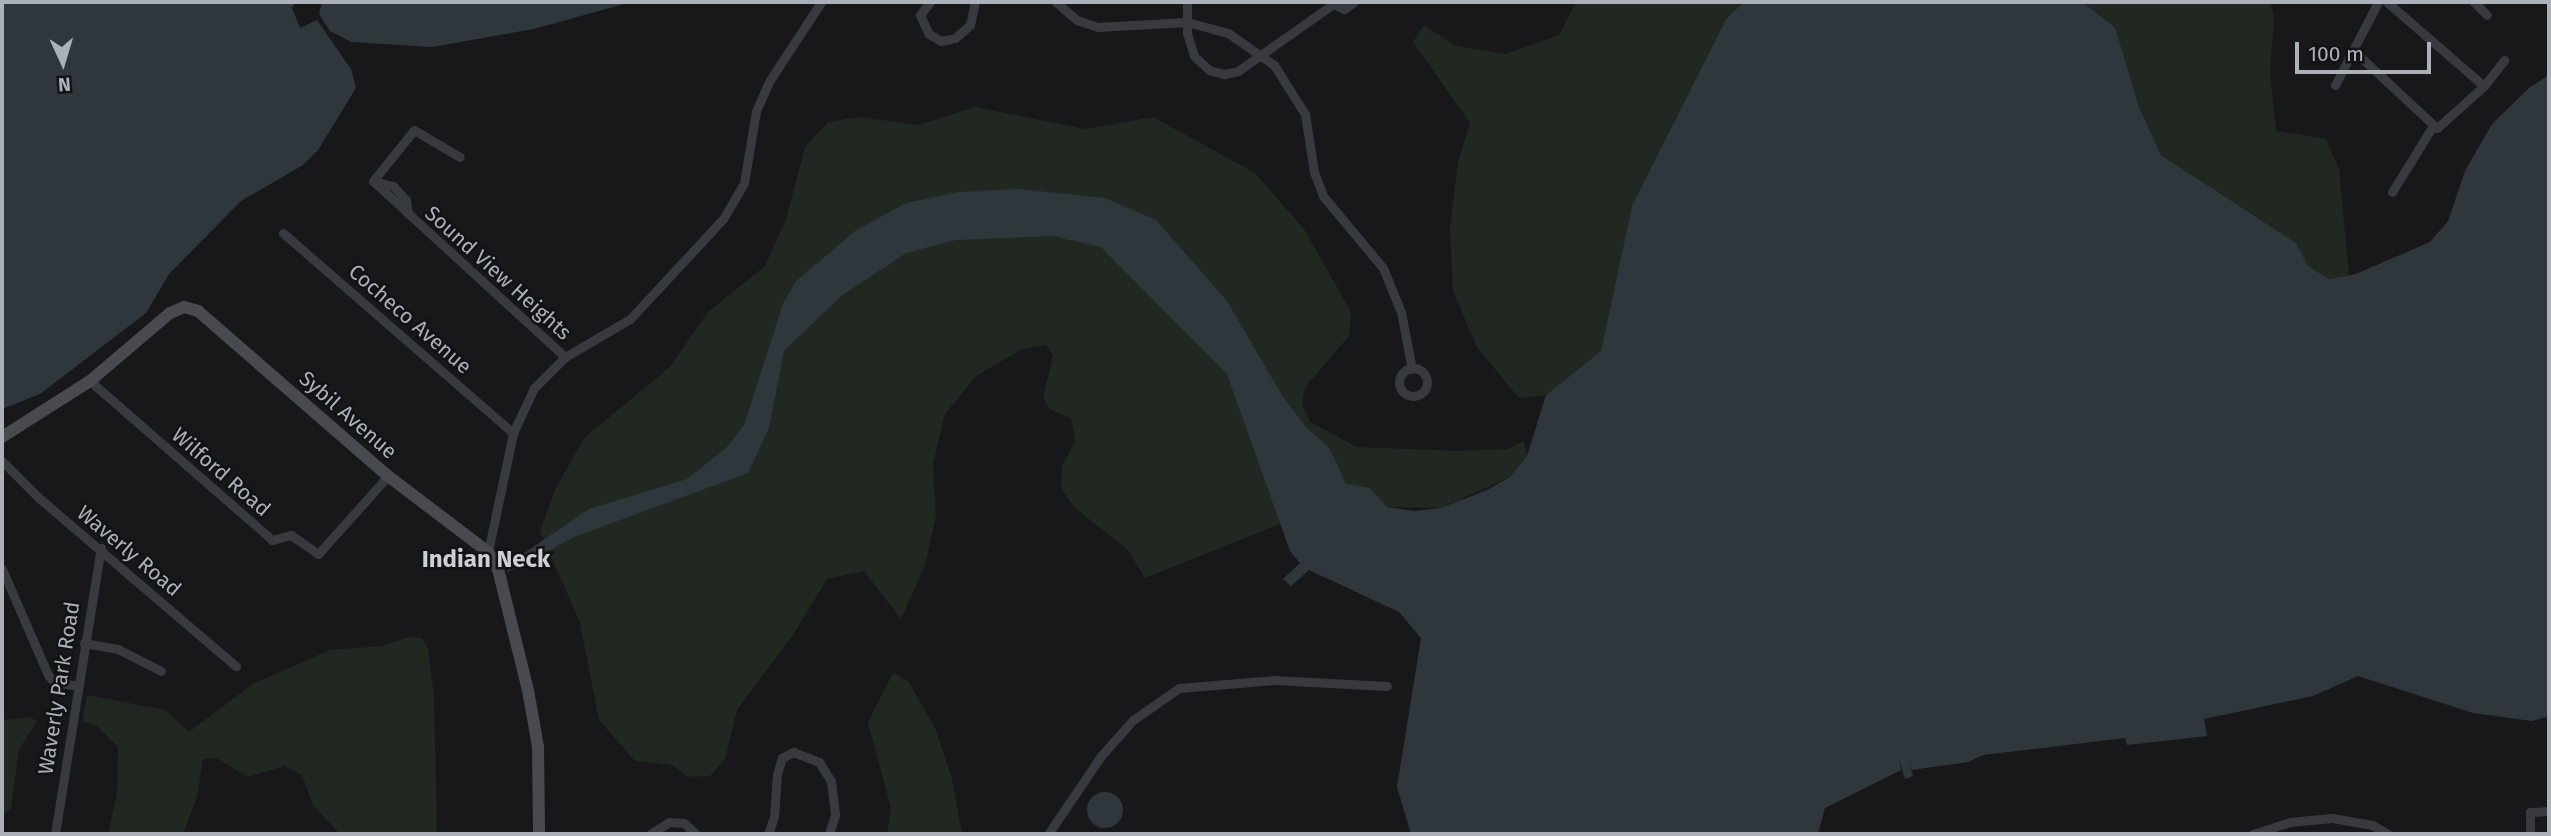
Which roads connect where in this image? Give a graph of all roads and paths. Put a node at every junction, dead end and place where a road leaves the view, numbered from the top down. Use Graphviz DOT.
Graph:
graph roads {
  1 [pos="821,2"];
  2 [pos="930,2"];
  3 [pos="975,2"];
  4 [pos="1056,2"];
  5 [pos="1187,2"];
  6 [pos="1354,2"];
  7 [pos="2378,2"];
  8 [pos="2388,2"];
  9 [pos="2474,2"];
  10 [pos="1331,3"];
  11 [pos="2487,15"];
  12 [pos="1187,22"];
  13 [pos="2354,51"];
  14 [pos="1263,54"];
  15 [pos="2504,60"];
  16 [pos="2335,85"];
  17 [pos="2484,86"];
  18 [pos="2433,126"];
  19 [pos="460,158"];
  20 [pos="2392,192"];
  21 [pos="283,233"];
  22 [pos="565,357"];
  23 [pos="1412,369"];
  24 [pos="90,381"];
  25 [pos="513,433"];
  26 [pos="2,437"];
  27 [pos="2,461"];
  28 [pos="388,476"];
  29 [pos="101,548"];
  30 [pos="488,552"];
  31 [pos="2,569"];
  32 [pos="84,643"];
  33 [pos="236,666"];
  34 [pos="161,671"];
  35 [pos="78,686"];
  36 [pos="1387,687"];
  37 [pos="2549,811"];
  38 [pos="55,834"];
  39 [pos="539,834"];
  40 [pos="650,834"];
  41 [pos="696,834"];
  42 [pos="768,834"];
  43 [pos="828,834"];
  44 [pos="1048,834"];
  45 [pos="2253,834"];
  46 [pos="2388,834"];
  47 [pos="2530,834"];
  1 -- 22 [label="street"];
  2 -- 3 [label="street"];
  4 -- 12 [label="street"];
  5 -- 12 [label="street"];
  6 -- 10 [label="street"];
  7 -- 13 [label="street"];
  8 -- 17 [label="street"];
  9 -- 11 [label="street"];
  10 -- 14 [label="street"];
  12 -- 14 [label="street"];
  12 -- 14 [label="street"];
  13 -- 16 [label="street"];
  13 -- 18 [label="street"];
  14 -- 23 [label="street"];
  15 -- 17 [label="street"];
  17 -- 18 [label="street"];
  18 -- 20 [label="street"];
  19 -- 22 [label="street, Sound View Heights"];
  21 -- 25 [label="street, Cocheco Avenue"];
  22 -- 25 [label="street"];
  24 -- 26 [label="main road"];
  24 -- 28 [label="main road, Sybil Avenue"];
  24 -- 28 [label="street, Wilford Road"];
  25 -- 30 [label="street"];
  27 -- 29 [label="street, Waverly Road"];
  28 -- 30 [label="main road, Sybil Avenue"];
  29 -- 32 [label="street, Waverly Park Road"];
  29 -- 33 [label="street, Waverly Road"];
  30 -- 39 [label="main road"];
  31 -- 35 [label="street"];
  32 -- 34 [label="street"];
  32 -- 35 [label="street, Waverly Park Road"];
  35 -- 38 [label="street, Waverly Park Road"];
  36 -- 44 [label="street"];
  37 -- 47 [label="street"];
  40 -- 41 [label="street"];
  42 -- 43 [label="street"];
  45 -- 46 [label="street"];
}
